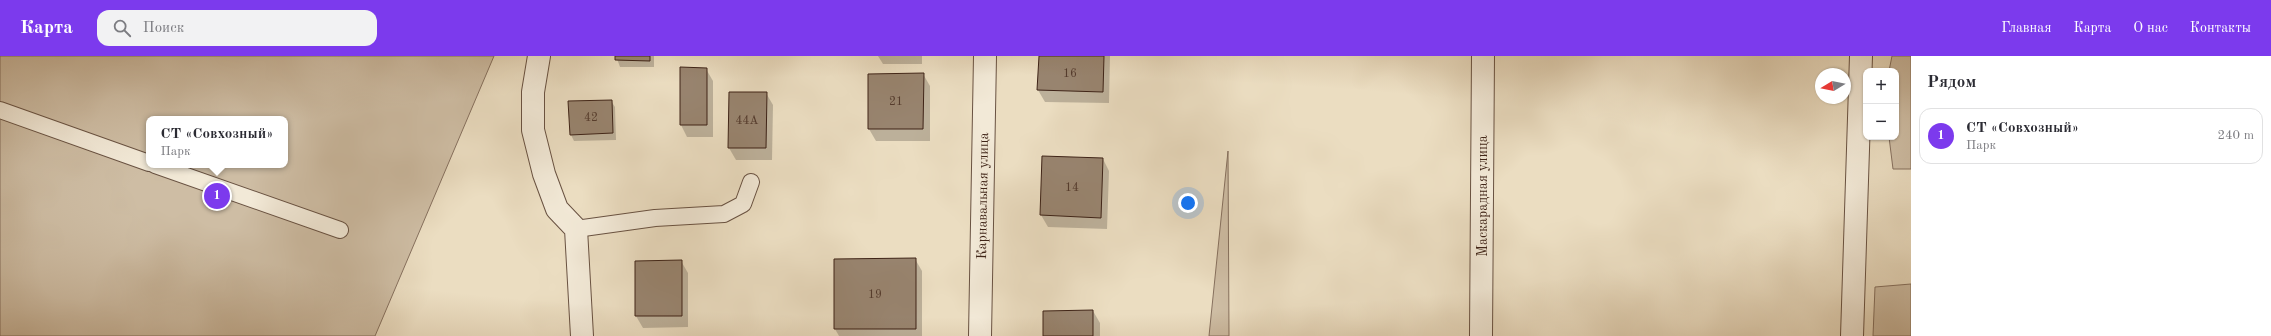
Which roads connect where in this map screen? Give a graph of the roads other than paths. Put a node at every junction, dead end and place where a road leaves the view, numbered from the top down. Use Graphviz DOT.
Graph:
graph roads {
  1 [pos="539,56"];
  2 [pos="985,56"];
  3 [pos="1483,56"];
  4 [pos="1861,56"];
  5 [pos="0,110"];
  6 [pos="146,162"];
  7 [pos="164,168"];
  8 [pos="751,182"];
  9 [pos="576,229"];
  10 [pos="340,230"];
  11 [pos="582,336"];
  12 [pos="980,336"];
  13 [pos="1481,336"];
  14 [pos="1852,336"];
  1 -- 9 [label="street"];
  2 -- 12 [label="street, Карнавальная улица"];
  3 -- 13 [label="street, Маскарадная улица"];
  4 -- 14 [label="street"];
  5 -- 6 [label="lane"];
  7 -- 10 [label="lane"];
  8 -- 9 [label="lane"];
  9 -- 11 [label="street"];
}
